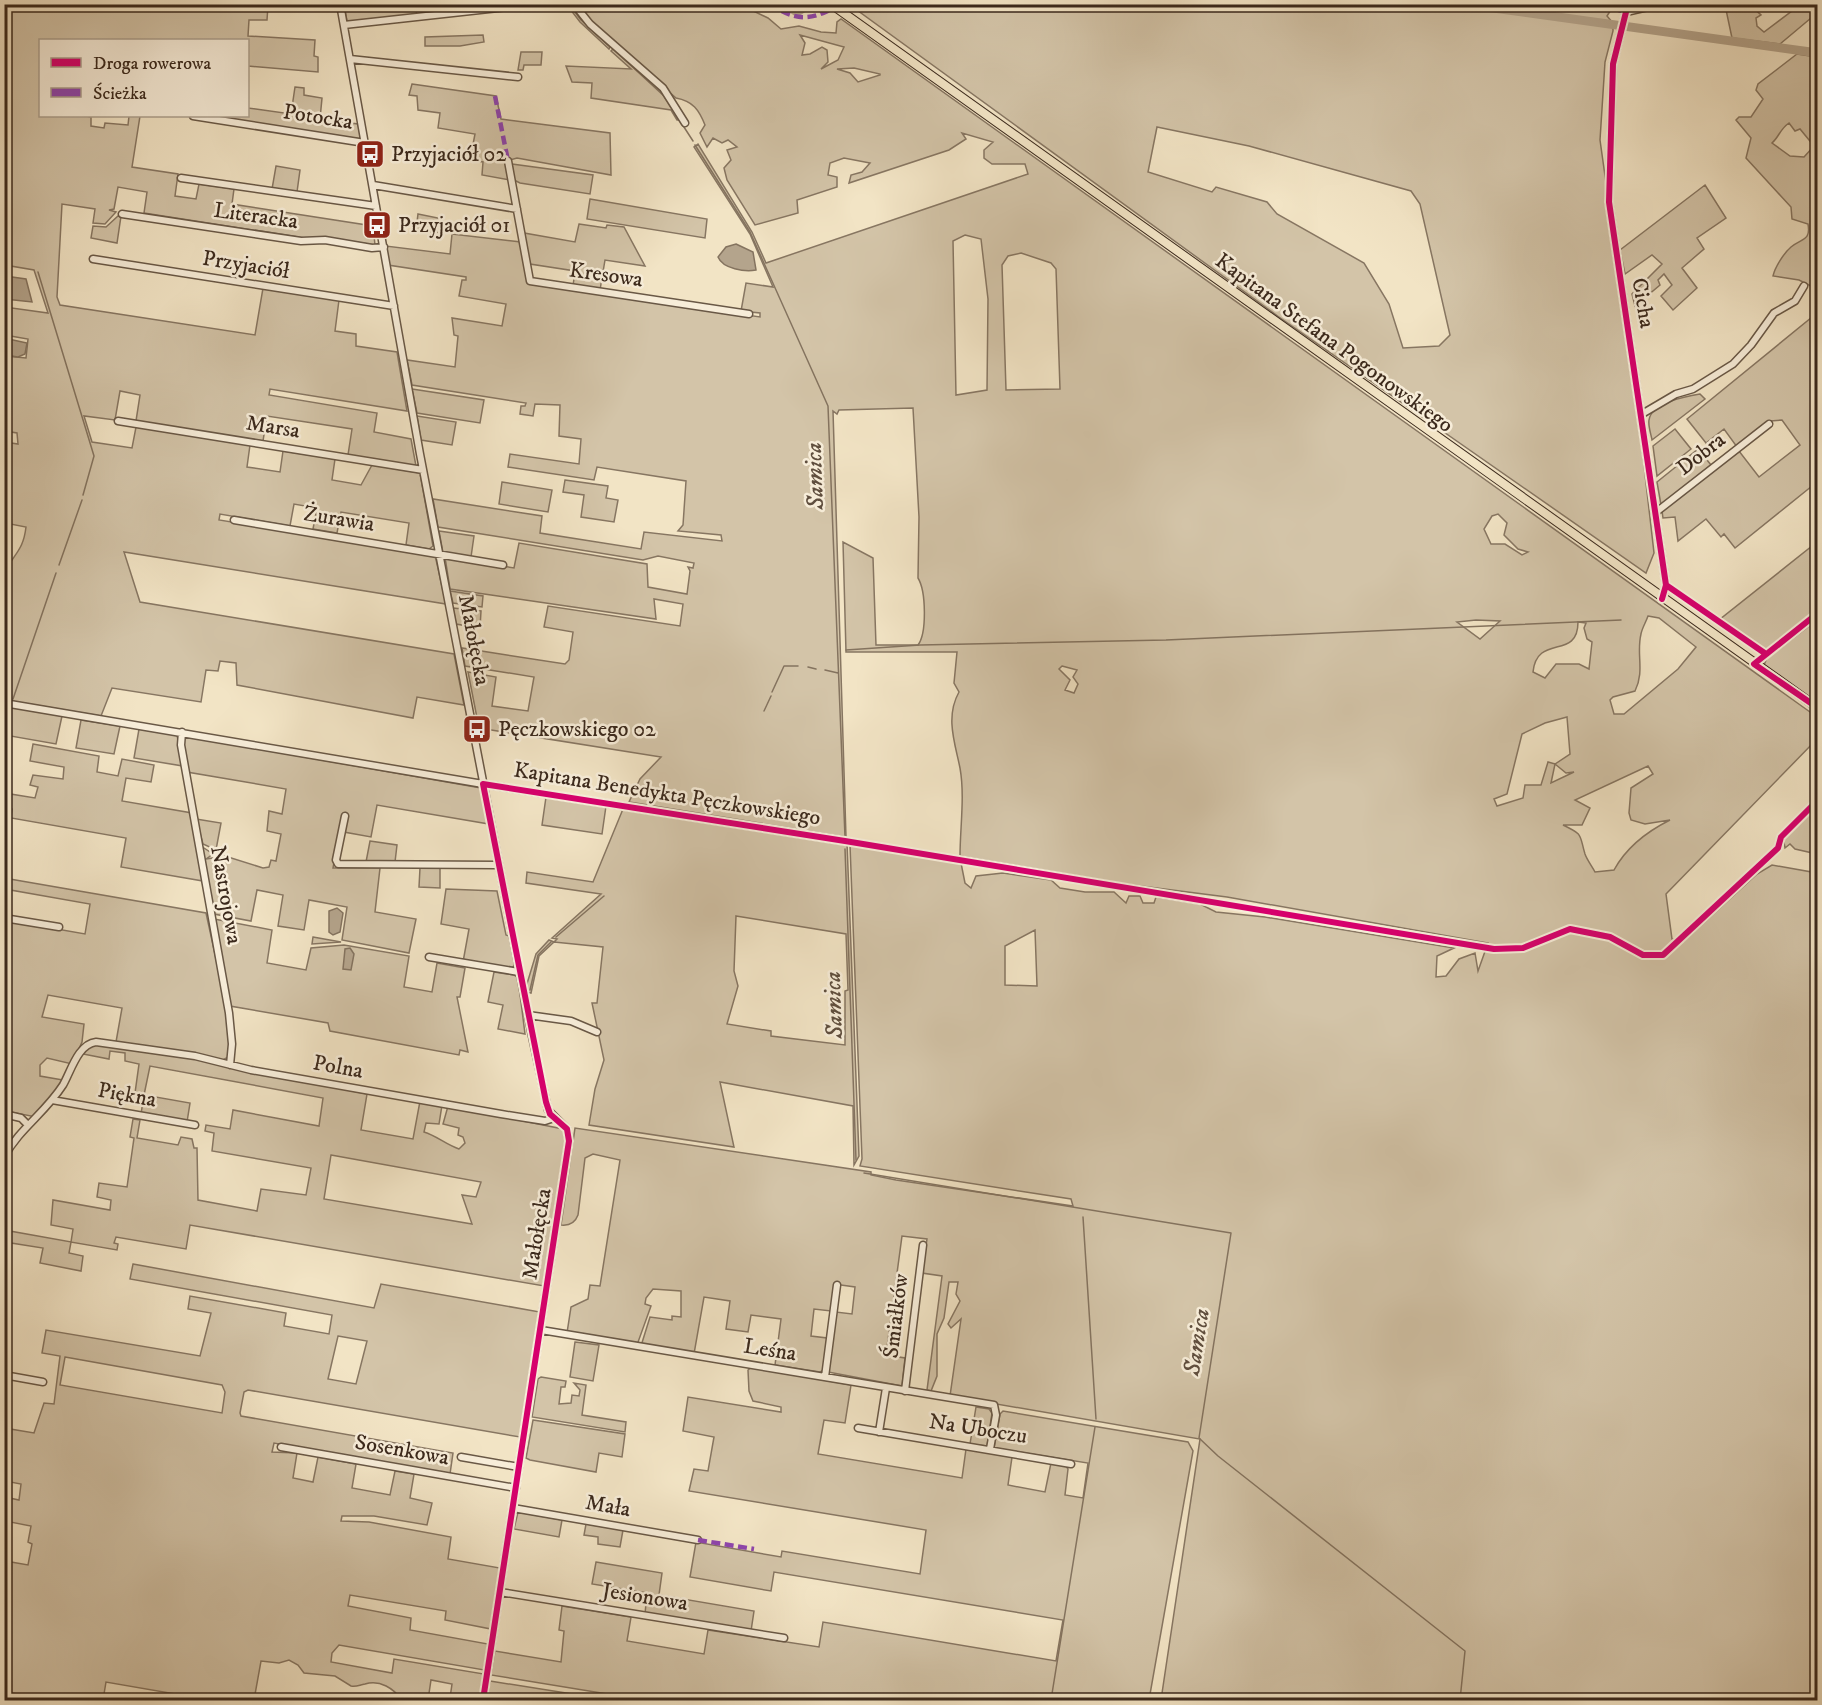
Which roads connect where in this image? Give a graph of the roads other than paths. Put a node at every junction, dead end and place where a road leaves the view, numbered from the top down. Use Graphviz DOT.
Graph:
graph roads {
  1 [pos="340,4"];
  2 [pos="535,4"];
  3 [pos="574,4"];
  4 [pos="831,4"];
  5 [pos="1661,4"];
  6 [pos="344,25"];
  7 [pos="350,59"];
  8 [pos="518,77"];
  9 [pos="199,117"];
  10 [pos="685,123"];
  11 [pos="365,143"];
  12 [pos="508,161"];
  13 [pos="181,178"];
  14 [pos="373,185"];
  15 [pos="376,206"];
  16 [pos="517,209"];
  17 [pos="122,214"];
  18 [pos="384,247"];
  19 [pos="93,259"];
  20 [pos="1804,286"];
  21 [pos="394,306"];
  22 [pos="749,314"];
  23 [pos="1642,414"];
  24 [pos="118,421"];
  25 [pos="1769,424"];
  26 [pos="423,470"];
  27 [pos="1655,513"];
  28 [pos="234,520"];
  29 [pos="439,554"];
  30 [pos="503,565"];
  31 [pos="1662,599"];
  32 [pos="1818,613"];
  33 [pos="1754,664"];
  34 [pos="4,703"];
  35 [pos="1818,708"];
  36 [pos="182,732"];
  37 [pos="483,784"];
  38 [pos="345,816"];
  39 [pos="845,841"];
  40 [pos="498,865"];
  41 [pos="4,918"];
  42 [pos="59,927"];
  43 [pos="429,957"];
  44 [pos="519,972"];
  45 [pos="528,1015"];
  46 [pos="597,1032"];
  47 [pos="230,1065"];
  48 [pos="52,1100"];
  49 [pos="4,1114"];
  50 [pos="554,1118"];
  51 [pos="26,1124"];
  52 [pos="195,1125"];
  53 [pos="4,1157"];
  54 [pos="923,1245"];
  55 [pos="837,1285"];
  56 [pos="541,1330"];
  57 [pos="4,1375"];
  58 [pos="825,1377"];
  59 [pos="44,1382"];
  60 [pos="886,1388"];
  61 [pos="905,1391"];
  62 [pos="858,1428"];
  63 [pos="879,1432"];
  64 [pos="281,1447"];
  65 [pos="990,1449"];
  66 [pos="461,1457"];
  67 [pos="1071,1464"];
  68 [pos="519,1467"];
  69 [pos="516,1488"];
  70 [pos="513,1508"];
  71 [pos="698,1540"];
  72 [pos="500,1592"];
  73 [pos="784,1638"];
  74 [pos="483,1701"];
  1 -- 6 [label="street, Małołęcka"];
  2 -- 6 [label="street"];
  3 -- 10 [label="street"];
  4 -- 31 [label="main road, Kapitana Stefana Pogonowskiego"];
  5 -- 23 [label="street, Cicha"];
  6 -- 7 [label="street, Małołęcka"];
  7 -- 8 [label="street"];
  7 -- 11 [label="street, Małołęcka"];
  9 -- 11 [label="street, Potocka"];
  11 -- 14 [label="street, Małołęcka"];
  12 -- 16 [label="street, Kresowa"];
  13 -- 15 [label="street"];
  14 -- 15 [label="street, Małołęcka"];
  14 -- 16 [label="street"];
  15 -- 18 [label="street, Małołęcka"];
  16 -- 22 [label="street, Kresowa"];
  17 -- 18 [label="street, Literacka"];
  18 -- 21 [label="street, Małołęcka"];
  19 -- 21 [label="street, Przyjaciół"];
  20 -- 23 [label="street"];
  21 -- 26 [label="street, Małołęcka"];
  23 -- 27 [label="street, Cicha"];
  24 -- 26 [label="street, Marsa"];
  25 -- 27 [label="street, Dobra"];
  26 -- 29 [label="street, Małołęcka"];
  27 -- 31 [label="street, Cicha"];
  28 -- 29 [label="street, Żurawia"];
  29 -- 30 [label="street, Żurawia"];
  29 -- 37 [label="street, Małołęcka"];
  31 -- 33 [label="main road, Kapitana Stefana Pogonowskiego"];
  32 -- 33 [label="street"];
  33 -- 35 [label="main road, Kapitana Stefana Pogonowskiego"];
  34 -- 36 [label="street, Kapitana Benedykta Pęczkowskiego"];
  36 -- 37 [label="street, Kapitana Benedykta Pęczkowskiego"];
  36 -- 47 [label="street, Nastrojowa"];
  37 -- 39 [label="street, Kapitana Benedykta Pęczkowskiego"];
  37 -- 40 [label="street, Małołęcka"];
  38 -- 40 [label="street"];
  40 -- 44 [label="street, Małołęcka"];
  41 -- 42 [label="street"];
  43 -- 44 [label="street"];
  44 -- 45 [label="street, Małołęcka"];
  45 -- 46 [label="street"];
  45 -- 50 [label="street, Małołęcka"];
  47 -- 48 [label="street, Polna"];
  47 -- 50 [label="street, Polna"];
  48 -- 51 [label="street"];
  48 -- 52 [label="street, Piękna"];
  49 -- 51 [label="street"];
  50 -- 56 [label="street, Małołęcka"];
  51 -- 53 [label="street"];
  54 -- 61 [label="street, Śmiałków"];
  55 -- 58 [label="street"];
  56 -- 58 [label="street, Leśna"];
  56 -- 68 [label="street, Małołęcka"];
  57 -- 59 [label="street"];
  58 -- 60 [label="street, Leśna"];
  60 -- 61 [label="street, Leśna"];
  60 -- 63 [label="street"];
  61 -- 65 [label="street, Leśna"];
  62 -- 63 [label="street, Na Uboczu"];
  63 -- 65 [label="street, Na Uboczu"];
  64 -- 69 [label="street, Sosenkowa"];
  65 -- 67 [label="street, Na Uboczu"];
  66 -- 68 [label="street"];
  68 -- 69 [label="street, Małołęcka"];
  69 -- 70 [label="street, Małołęcka"];
  70 -- 71 [label="street, Mała"];
  70 -- 72 [label="street, Małołęcka"];
  72 -- 73 [label="street, Jesionowa"];
  72 -- 74 [label="street, Małołęcka"];
}
